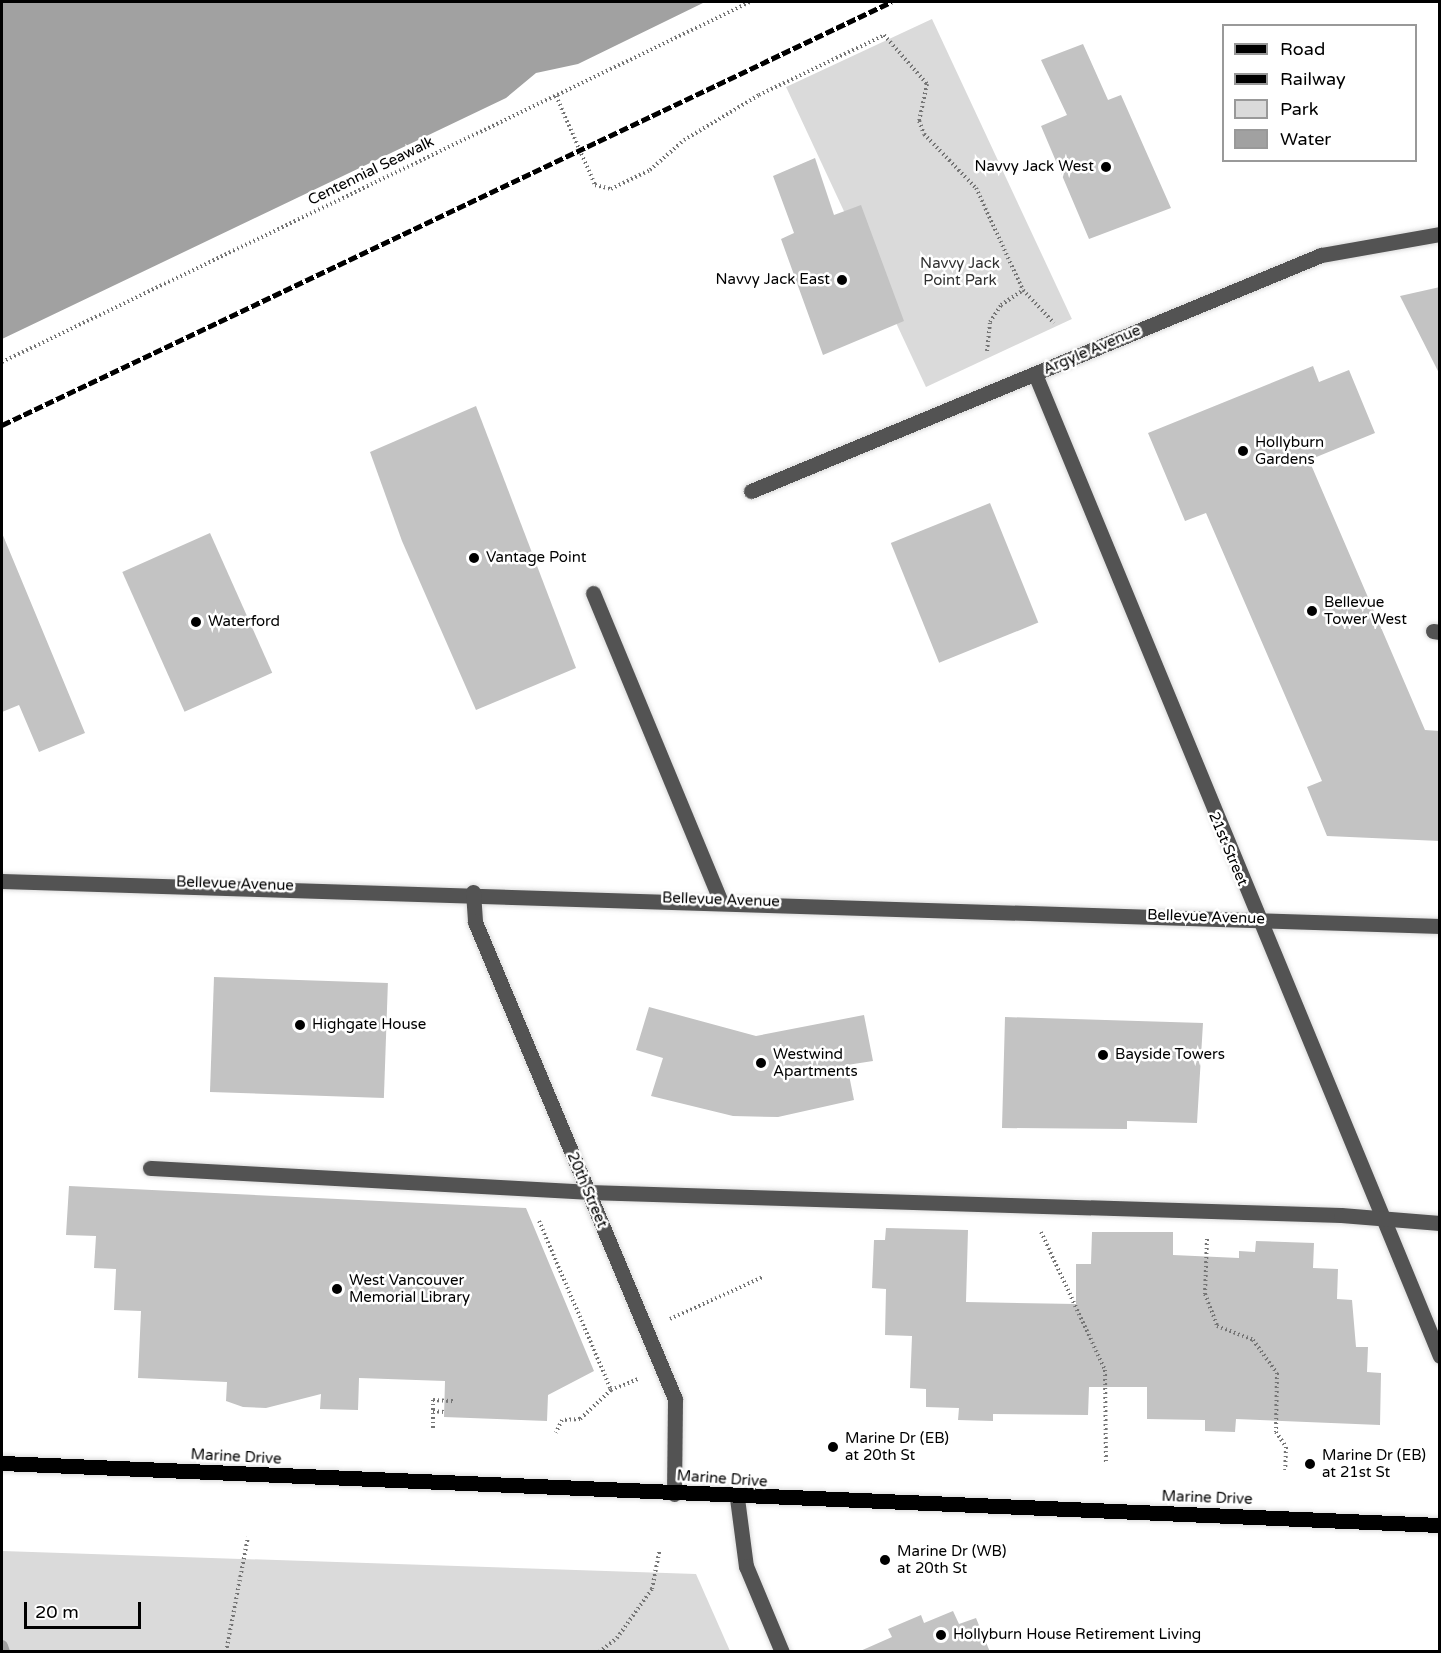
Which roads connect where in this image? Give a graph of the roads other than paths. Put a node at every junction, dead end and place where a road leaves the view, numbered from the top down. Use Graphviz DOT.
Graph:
graph roads {
  1 [pos="1440,234"];
  2 [pos="1035,374"];
  3 [pos="751,491"];
  4 [pos="593,593"];
  5 [pos="2,881"];
  6 [pos="473,892"];
  7 [pos="720,900"];
  8 [pos="1258,919"];
  9 [pos="1440,926"];
  10 [pos="150,1168"];
  11 [pos="588,1192"];
  12 [pos="1384,1219"];
  13 [pos="1440,1224"];
  14 [pos="1440,1356"];
  15 [pos="2,1463"];
  16 [pos="674,1494"];
  17 [pos="737,1498"];
  18 [pos="1440,1525"];
  19 [pos="782,1652"];
  1 -- 2 [label="street, Argyle Avenue"];
  2 -- 3 [label="street, Argyle Avenue"];
  2 -- 8 [label="street, 21st Street"];
  4 -- 7 [label="street"];
  5 -- 6 [label="street, Bellevue Avenue"];
  6 -- 7 [label="street, Bellevue Avenue"];
  6 -- 11 [label="street, 20th Street"];
  7 -- 8 [label="street, Bellevue Avenue"];
  8 -- 9 [label="street, Bellevue Avenue"];
  8 -- 12 [label="street, 21st Street"];
  10 -- 11 [label="street"];
  11 -- 12 [label="street"];
  11 -- 16 [label="street, 20th Street"];
  12 -- 13 [label="street"];
  12 -- 14 [label="street, 21st Street"];
  15 -- 16 [label="main road, Marine Drive"];
  16 -- 17 [label="main road, Marine Drive"];
  17 -- 18 [label="main road, Marine Drive"];
  17 -- 19 [label="street"];
}
